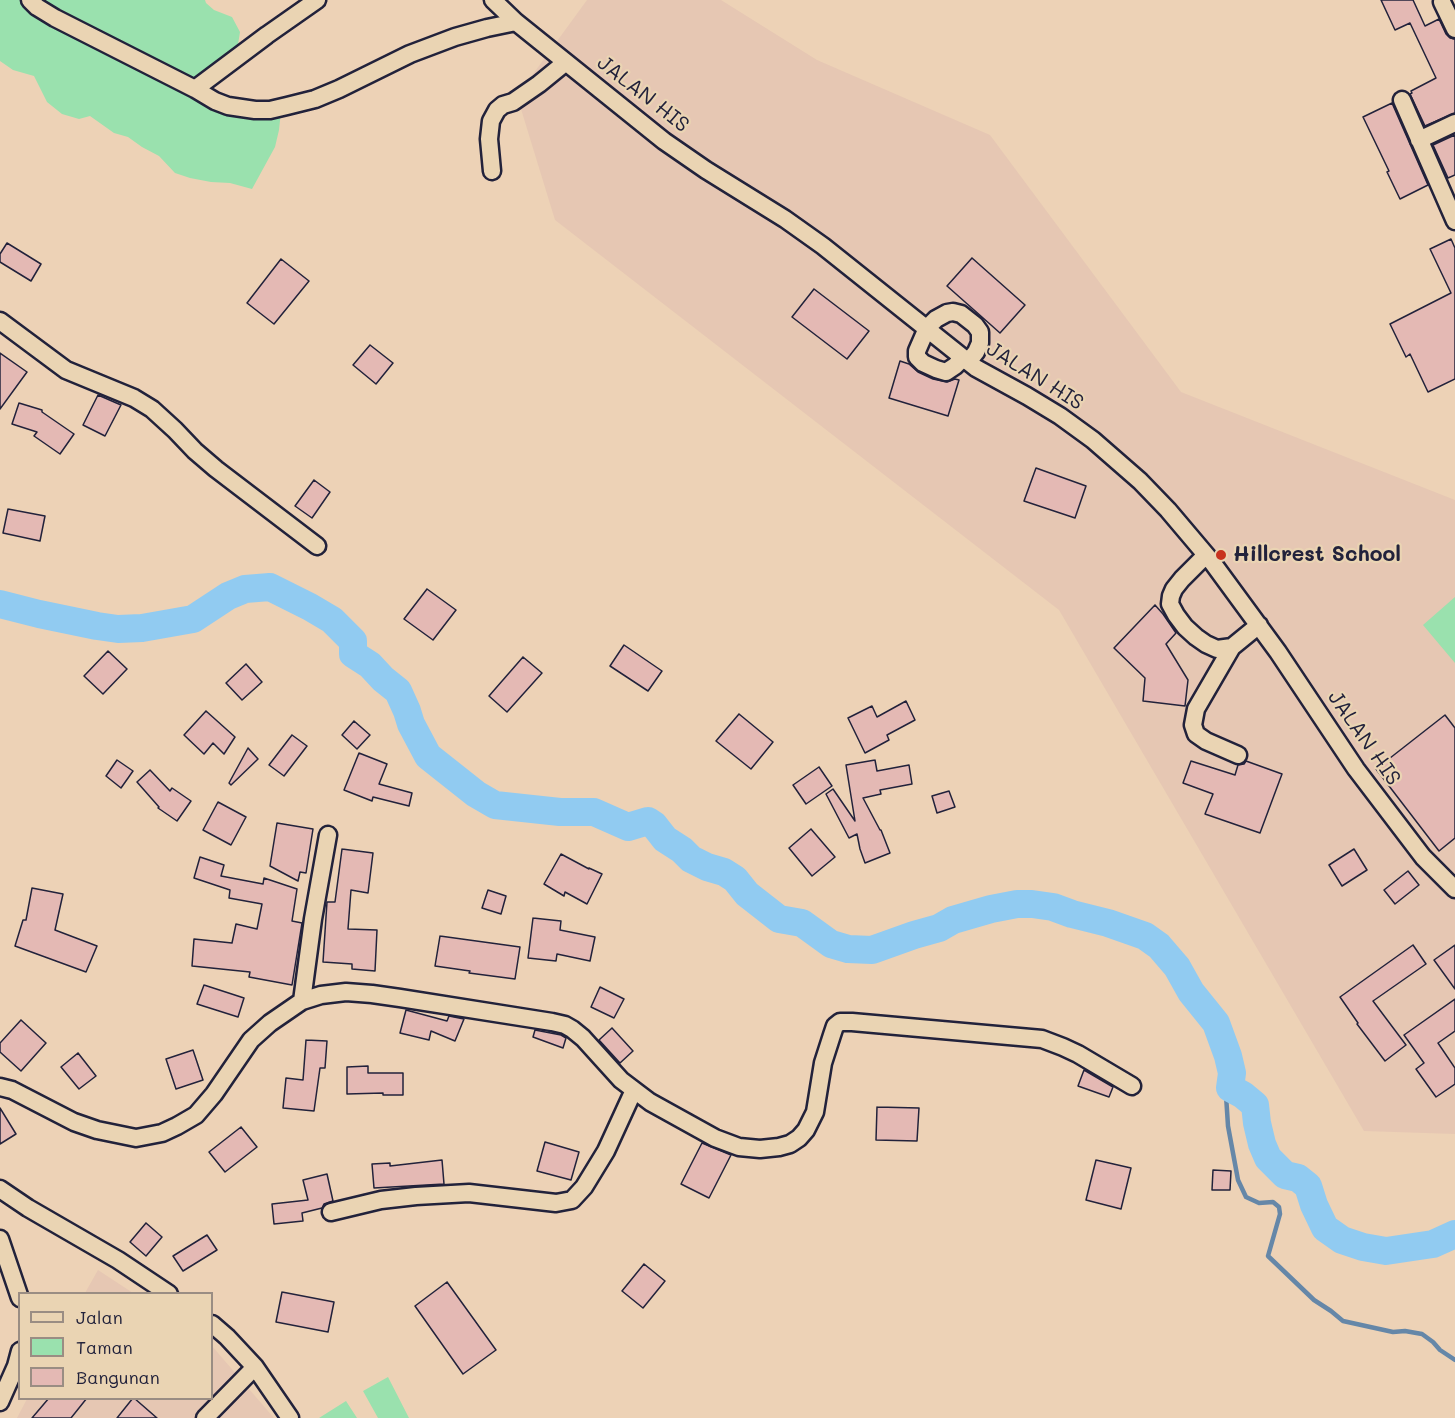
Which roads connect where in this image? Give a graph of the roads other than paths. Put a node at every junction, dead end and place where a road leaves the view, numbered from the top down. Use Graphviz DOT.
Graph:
graph roads {
  1 [pos="30,0"];
  2 [pos="317,0"];
  3 [pos="493,0"];
  4 [pos="1442,2"];
  5 [pos="516,22"];
  6 [pos="1455,29"];
  7 [pos="566,62"];
  8 [pos="195,89"];
  9 [pos="1402,100"];
  10 [pos="1455,123"];
  11 [pos="1419,140"];
  12 [pos="492,171"];
  13 [pos="1455,221"];
  14 [pos="0,321"];
  15 [pos="927,328"];
  16 [pos="966,360"];
  17 [pos="317,546"];
  18 [pos="1206,555"];
  19 [pos="1259,625"];
  20 [pos="1232,647"];
  21 [pos="1238,755"];
  22 [pos="328,835"];
  23 [pos="1455,889"];
  24 [pos="302,1001"];
  25 [pos="1132,1086"];
  26 [pos="0,1087"];
  27 [pos="634,1090"];
  28 [pos="0,1189"];
  29 [pos="331,1212"];
  30 [pos="0,1239"];
  31 [pos="18,1292"];
  32 [pos="167,1292"];
  33 [pos="213,1325"];
  34 [pos="18,1358"];
  35 [pos="255,1367"];
  36 [pos="0,1402"];
  37 [pos="205,1418"];
  38 [pos="290,1418"];
  1 -- 8 [label="street"];
  2 -- 8 [label="street"];
  3 -- 5 [label="street, JALAN HIS"];
  4 -- 6 [label="street"];
  5 -- 7 [label="street, JALAN HIS"];
  5 -- 8 [label="street"];
  7 -- 12 [label="street"];
  7 -- 15 [label="street, JALAN HIS"];
  9 -- 11 [label="street"];
  10 -- 11 [label="street"];
  11 -- 13 [label="street"];
  14 -- 17 [label="street"];
  15 -- 16 [label="street, JALAN HIS"];
  15 -- 16 [label="street"];
  15 -- 16 [label="street"];
  16 -- 18 [label="street, JALAN HIS"];
  18 -- 19 [label="street, JALAN HIS"];
  18 -- 20 [label="street"];
  19 -- 20 [label="street"];
  19 -- 23 [label="street, JALAN HIS"];
  20 -- 21 [label="street"];
  22 -- 24 [label="street"];
  24 -- 26 [label="street"];
  24 -- 27 [label="street"];
  25 -- 27 [label="street"];
  27 -- 29 [label="street"];
  28 -- 32 [label="street"];
  30 -- 31 [label="street"];
  33 -- 35 [label="street"];
  34 -- 36 [label="street"];
  35 -- 37 [label="street"];
  35 -- 38 [label="street"];
}
